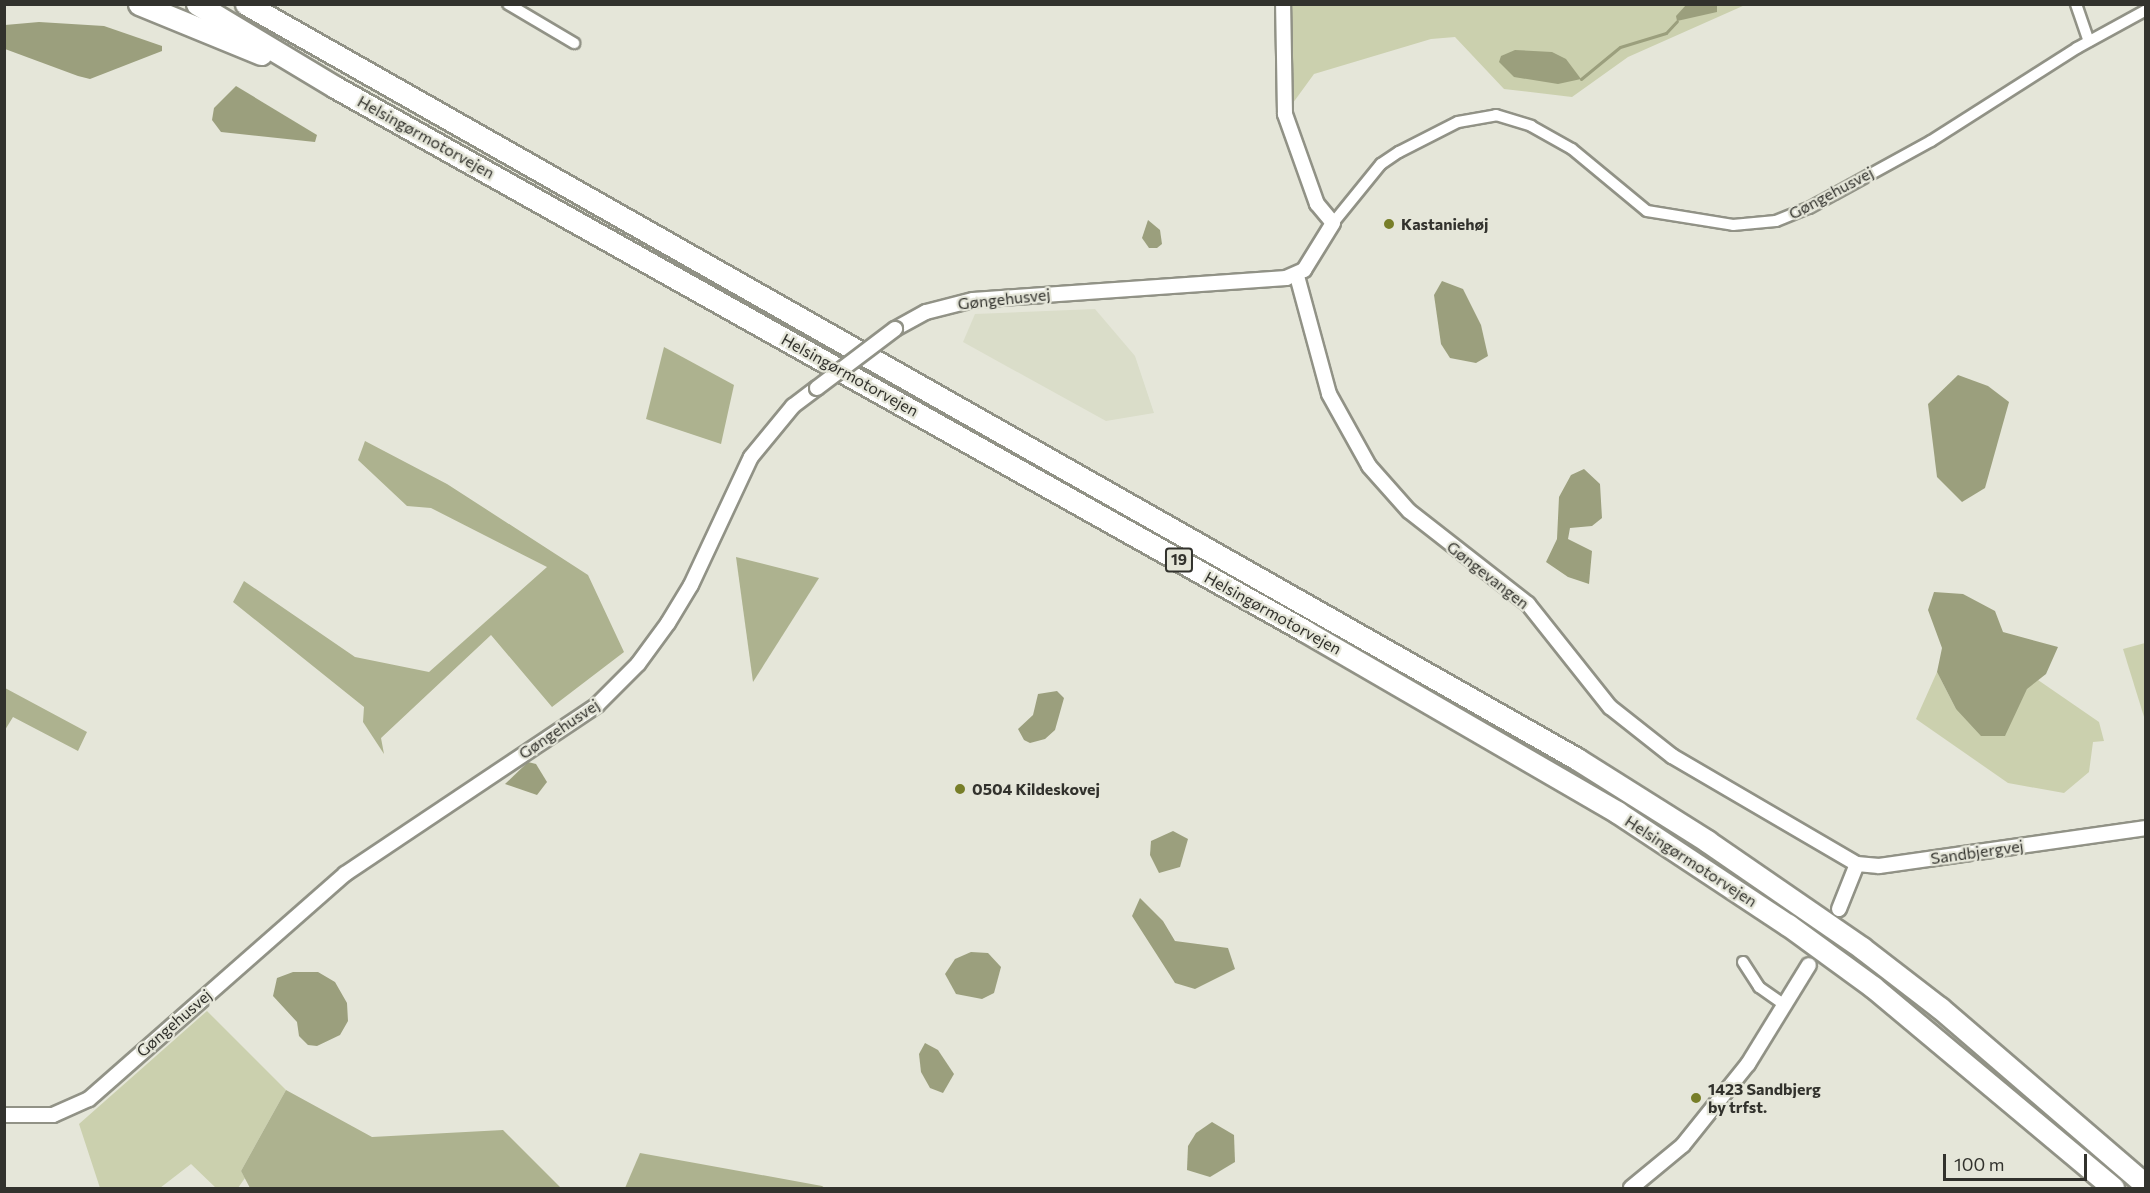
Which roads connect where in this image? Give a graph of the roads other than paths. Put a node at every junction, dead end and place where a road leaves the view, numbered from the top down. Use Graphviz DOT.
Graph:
graph roads {
  1 [pos="139,4"];
  2 [pos="196,4"];
  3 [pos="246,4"];
  4 [pos="508,4"];
  5 [pos="1283,4"];
  6 [pos="2076,4"];
  7 [pos="520,7"];
  8 [pos="2145,10"];
  9 [pos="2089,41"];
  10 [pos="574,43"];
  11 [pos="335,87"];
  12 [pos="1333,223"];
  13 [pos="1297,276"];
  14 [pos="2145,828"];
  15 [pos="1857,864"];
  16 [pos="1839,909"];
  17 [pos="1743,962"];
  18 [pos="1809,965"];
  19 [pos="1785,1005"];
  20 [pos="2037,1092"];
  21 [pos="4,1115"];
  22 [pos="2145,1170"];
  23 [pos="2145,1185"];
  24 [pos="1631,1188"];
  25 [pos="2114,1188"];
  1 -- 11 [label="highway"];
  2 -- 11 [label="highway, Helsingørmotorvejen / 19"];
  3 -- 20 [label="highway, Helsingørmotorvejen / 19"];
  4 -- 7 [label="street"];
  5 -- 12 [label="street"];
  6 -- 9 [label="street"];
  7 -- 10 [label="street"];
  8 -- 9 [label="street, Gøngehusvej"];
  9 -- 12 [label="street, Gøngehusvej"];
  11 -- 25 [label="highway, Helsingørmotorvejen / 19"];
  12 -- 13 [label="street, Gøngehusvej"];
  13 -- 15 [label="street, Gøngevangen"];
  13 -- 21 [label="street, Gøngehusvej, bridge"];
  14 -- 15 [label="street, Sandbjergvej"];
  15 -- 16 [label="street"];
  17 -- 19 [label="street"];
  18 -- 19 [label="street"];
  19 -- 24 [label="street"];
  20 -- 22 [label="highway"];
  20 -- 23 [label="highway, Helsingørmotorvejen / 19"];
}
